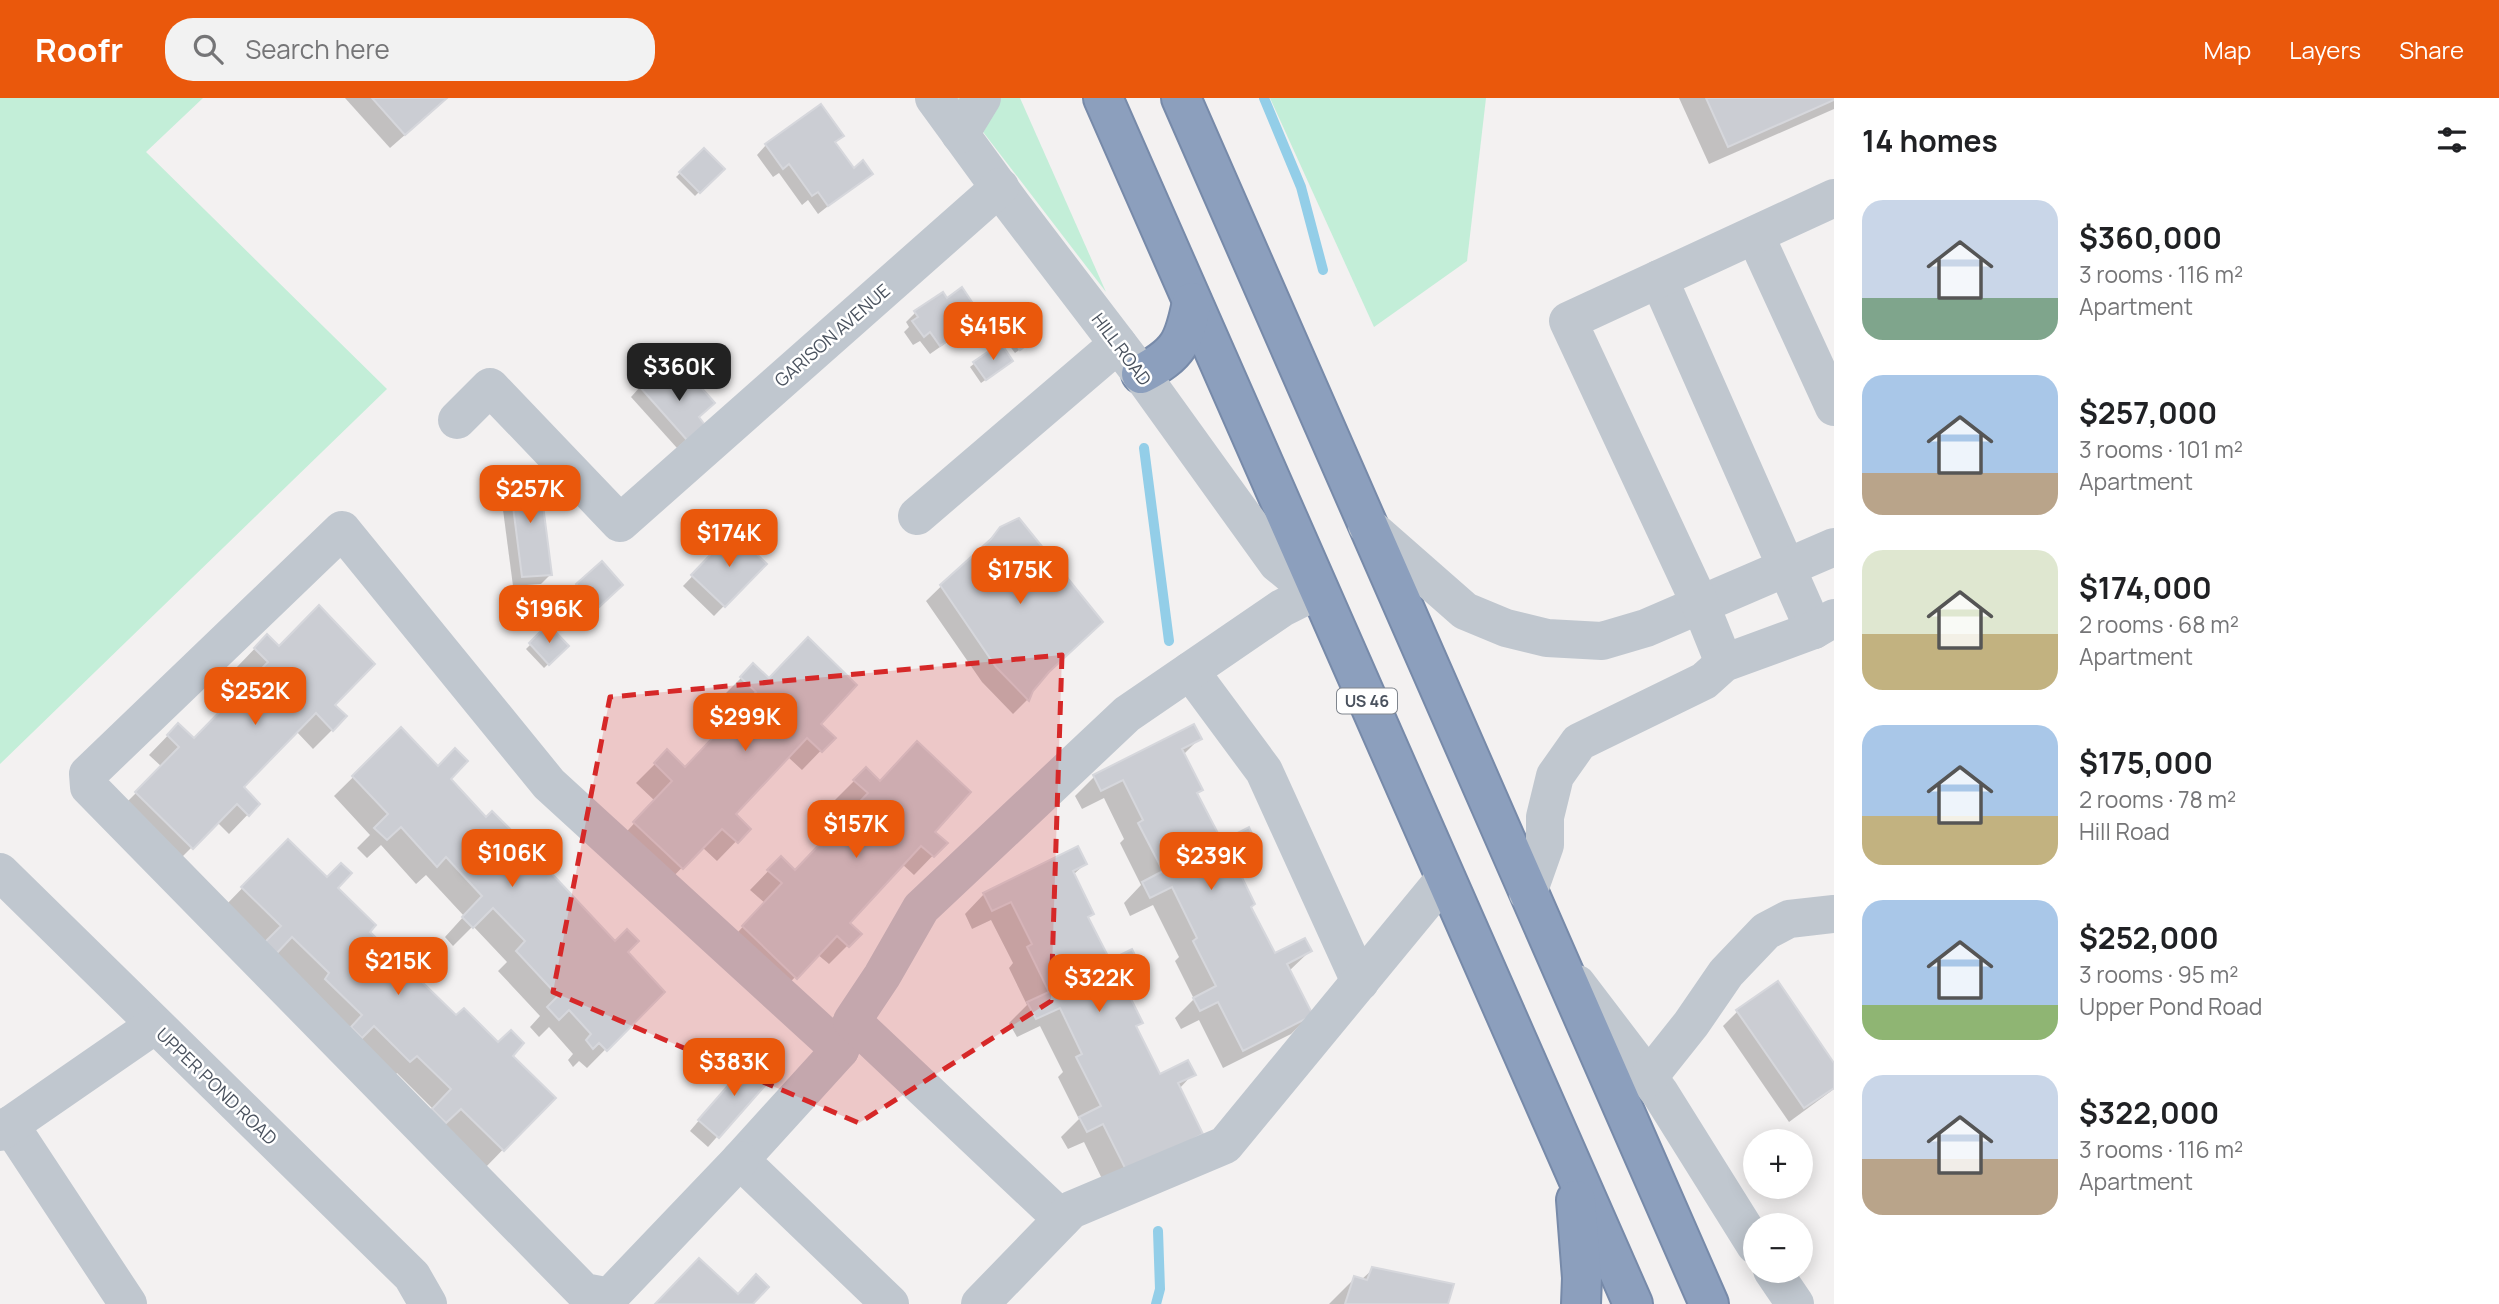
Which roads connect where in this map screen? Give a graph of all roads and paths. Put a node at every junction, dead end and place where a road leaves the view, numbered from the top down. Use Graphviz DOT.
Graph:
graph roads {
  1 [pos="934,98"];
  2 [pos="982,98"];
  3 [pos="1103,98"];
  4 [pos="1181,98"];
  5 [pos="960,134"];
  6 [pos="1000,187"];
  7 [pos="1834,198"];
  8 [pos="1755,235"];
  9 [pos="1659,279"];
  10 [pos="1192,302"];
  11 [pos="1118,344"];
  12 [pos="1142,374"];
  13 [pos="1834,407"];
  14 [pos="457,420"];
  15 [pos="917,516"];
  16 [pos="1367,526"];
  17 [pos="1834,547"];
  18 [pos="1787,567"];
  19 [pos="1318,590"];
  20 [pos="1701,606"];
  21 [pos="1824,624"];
  22 [pos="1724,663"];
  23 [pos="1190,671"];
  24 [pos="0,872"];
  25 [pos="1445,878"];
  26 [pos="1528,893"];
  27 [pos="1834,914"];
  28 [pos="1556,958"];
  29 [pos="1360,982"];
  30 [pos="155,1025"];
  31 [pos="846,1036"];
  32 [pos="1648,1078"];
  33 [pos="5,1129"];
  34 [pos="740,1160"];
  35 [pos="1574,1170"];
  36 [pos="1062,1219"];
  37 [pos="1743,1226"];
  38 [pos="1781,1283"];
  39 [pos="128,1304"];
  40 [pos="428,1304"];
  41 [pos="890,1304"];
  42 [pos="980,1304"];
  43 [pos="1581,1304"];
  44 [pos="1633,1304"];
  45 [pos="1709,1304"];
  46 [pos="1795,1304"];
  1 -- 5 [label="street, HILL ROAD"];
  2 -- 5 [label="street"];
  3 -- 10 [label="highway, US 46"];
  4 -- 16 [label="highway"];
  5 -- 6 [label="street, HILL ROAD"];
  6 -- 11 [label="street, HILL ROAD"];
  6 -- 14 [label="street, GARISON AVENUE"];
  7 -- 8 [label="street"];
  8 -- 9 [label="street"];
  8 -- 13 [label="street"];
  9 -- 18 [label="street"];
  9 -- 20 [label="street"];
  10 -- 12 [label="highway"];
  10 -- 19 [label="highway, US 46"];
  11 -- 12 [label="street, HILL ROAD"];
  11 -- 15 [label="street"];
  12 -- 19 [label="street, HILL ROAD"];
  16 -- 20 [label="street"];
  16 -- 26 [label="highway"];
  17 -- 18 [label="street"];
  18 -- 20 [label="street"];
  18 -- 21 [label="street"];
  19 -- 23 [label="street"];
  19 -- 25 [label="highway, US 46"];
  20 -- 22 [label="street"];
  21 -- 22 [label="street"];
  22 -- 26 [label="street"];
  23 -- 29 [label="street"];
  23 -- 31 [label="street"];
  24 -- 30 [label="street, UPPER POND ROAD"];
  25 -- 29 [label="street"];
  25 -- 35 [label="highway, US 46"];
  26 -- 28 [label="highway"];
  27 -- 32 [label="street"];
  28 -- 32 [label="street"];
  28 -- 45 [label="highway"];
  29 -- 36 [label="street"];
  30 -- 33 [label="street"];
  30 -- 40 [label="street, UPPER POND ROAD"];
  31 -- 34 [label="street"];
  31 -- 34 [label="street"];
  31 -- 36 [label="street"];
  32 -- 37 [label="street"];
  33 -- 39 [label="street"];
  34 -- 41 [label="street"];
  35 -- 43 [label="highway"];
  35 -- 44 [label="highway, US 46"];
  36 -- 42 [label="street"];
  38 -- 46 [label="street"];
}
